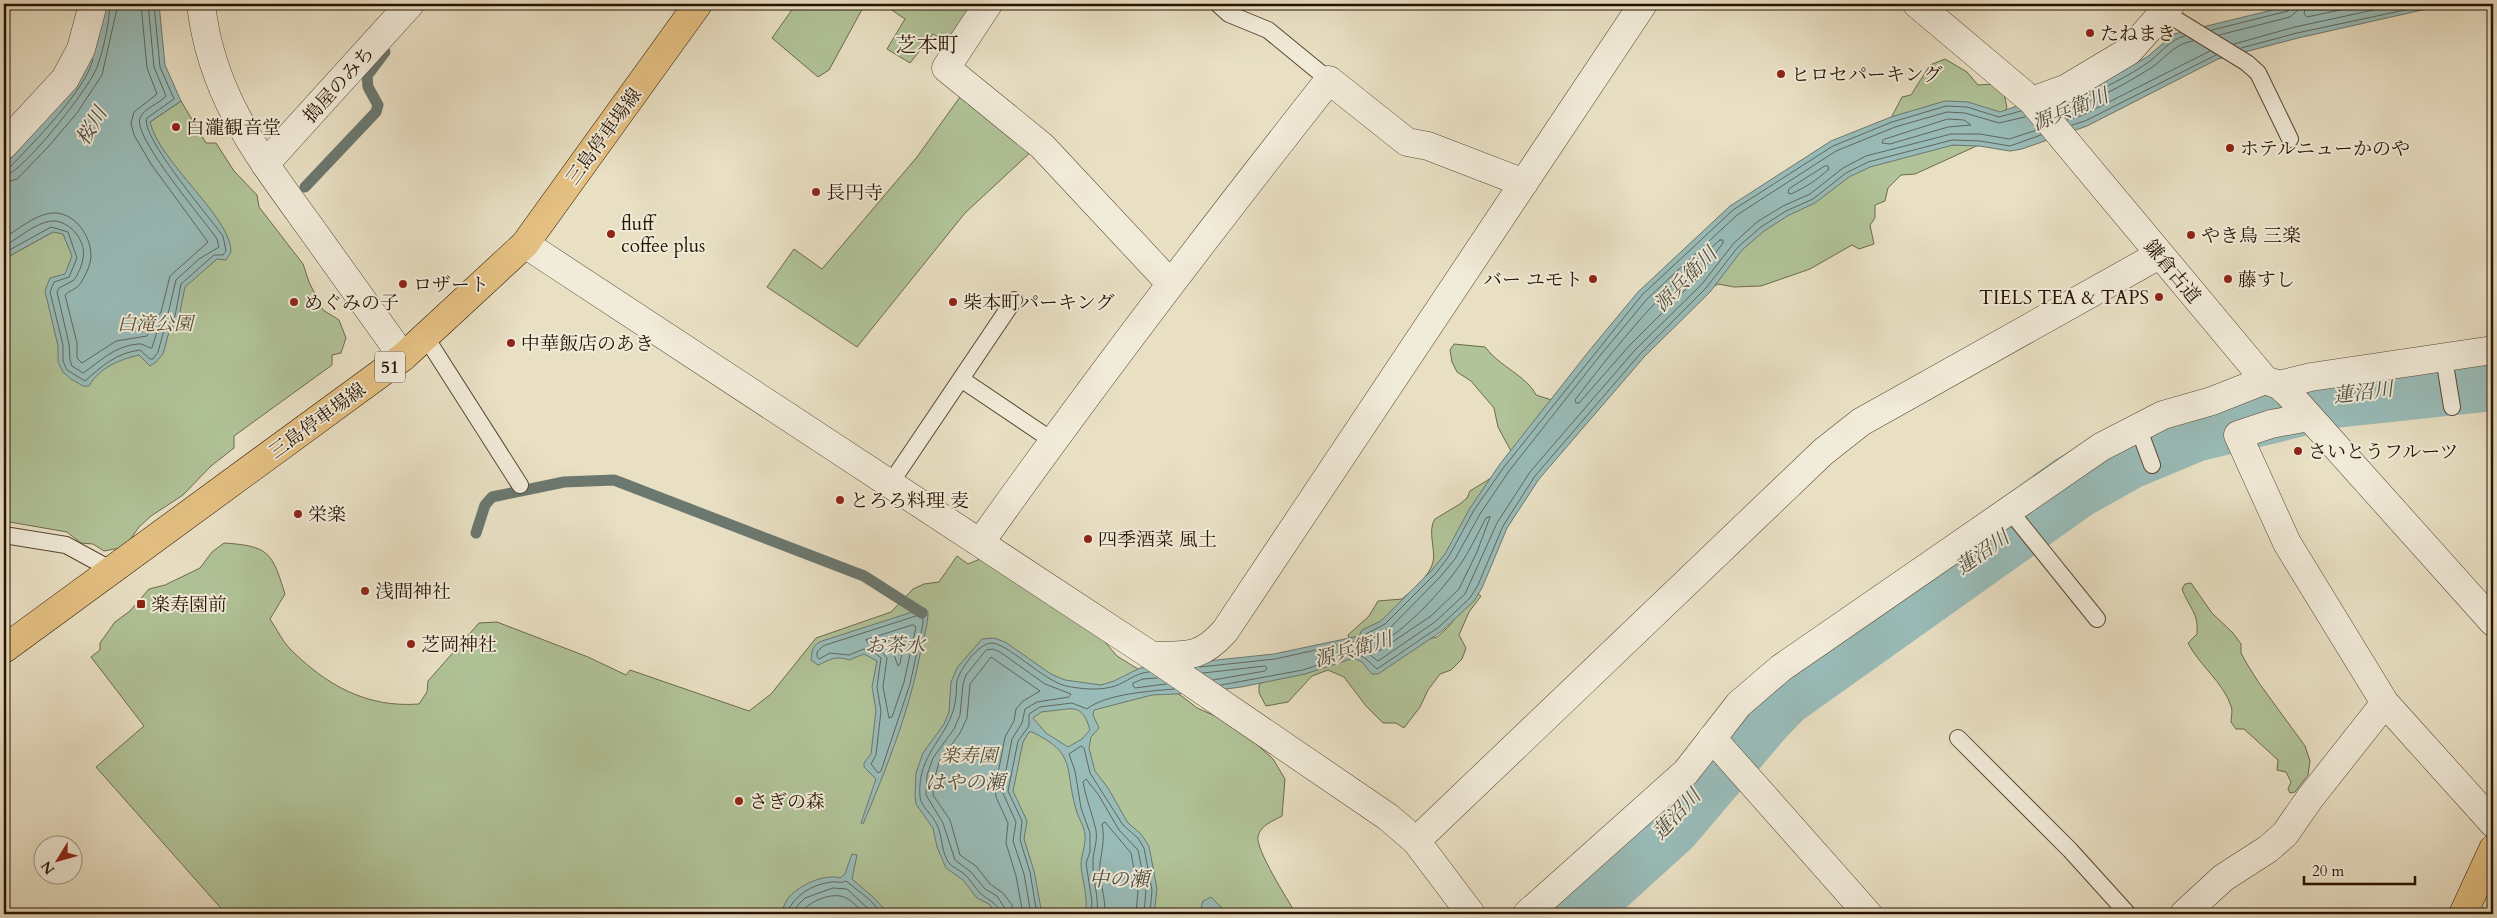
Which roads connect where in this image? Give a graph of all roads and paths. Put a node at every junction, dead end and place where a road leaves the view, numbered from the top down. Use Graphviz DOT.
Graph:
graph roads {
  1 [pos="93,4"];
  2 [pos="201,4"];
  3 [pos="410,4"];
  4 [pos="698,4"];
  5 [pos="988,4"];
  6 [pos="1218,4"];
  7 [pos="1643,4"];
  8 [pos="1917,4"];
  9 [pos="2172,12"];
  10 [pos="1329,80"];
  11 [pos="2033,102"];
  12 [pos="2290,139"];
  13 [pos="4,145"];
  14 [pos="265,164"];
  15 [pos="1524,183"];
  16 [pos="525,244"];
  17 [pos="2159,255"];
  18 [pos="1170,283"];
  19 [pos="1014,300"];
  20 [pos="425,336"];
  21 [pos="2493,350"];
  22 [pos="403,357"];
  23 [pos="2445,365"];
  24 [pos="961,378"];
  25 [pos="2289,397"];
  26 [pos="2451,404"];
  27 [pos="2140,432"];
  28 [pos="1053,441"];
  29 [pos="2151,463"];
  30 [pos="890,484"];
  31 [pos="520,485"];
  32 [pos="2013,514"];
  33 [pos="4,535"];
  34 [pos="980,543"];
  35 [pos="112,570"];
  36 [pos="2097,619"];
  37 [pos="2493,622"];
  38 [pos="4,649"];
  39 [pos="1156,659"];
  40 [pos="2385,704"];
  41 [pos="1958,738"];
  42 [pos="1723,750"];
  43 [pos="2493,823"];
  44 [pos="1416,841"];
  45 [pos="2493,849"];
  46 [pos="1471,914"];
  47 [pos="1527,914"];
  48 [pos="1868,914"];
  49 [pos="2128,914"];
  50 [pos="2184,914"];
  51 [pos="2463,914"];
  1 -- 13 [label="street"];
  2 -- 14 [label="street"];
  3 -- 14 [label="street, 搗屋のみち"];
  4 -- 16 [label="main road, 三島停車場線 / 51"];
  5 -- 18 [label="street"];
  6 -- 10 [label="lane"];
  7 -- 15 [label="street"];
  8 -- 11 [label="street, 鎌倉古道"];
  9 -- 11 [label="street"];
  9 -- 12 [label="lane"];
  10 -- 15 [label="street"];
  10 -- 18 [label="street"];
  11 -- 17 [label="street, 鎌倉古道"];
  14 -- 22 [label="street"];
  15 -- 39 [label="street"];
  16 -- 20 [label="main road, 三島停車場線 / 51"];
  16 -- 30 [label="street"];
  17 -- 25 [label="street, 鎌倉古道"];
  17 -- 44 [label="street"];
  18 -- 28 [label="street"];
  19 -- 24 [label="lane"];
  20 -- 22 [label="main road, 三島停車場線 / 51"];
  20 -- 31 [label="lane"];
  21 -- 23 [label="street"];
  22 -- 35 [label="main road, 三島停車場線 / 51"];
  23 -- 25 [label="street"];
  23 -- 26 [label="lane"];
  24 -- 28 [label="lane"];
  24 -- 30 [label="lane"];
  25 -- 27 [label="street"];
  25 -- 37 [label="street, 鎌倉古道"];
  25 -- 40 [label="street"];
  27 -- 29 [label="lane"];
  27 -- 32 [label="street"];
  28 -- 34 [label="street"];
  30 -- 34 [label="street"];
  32 -- 36 [label="lane"];
  32 -- 42 [label="street"];
  33 -- 35 [label="lane"];
  34 -- 39 [label="street"];
  35 -- 38 [label="main road, 三島停車場線 / 51"];
  39 -- 44 [label="street"];
  40 -- 43 [label="street"];
  40 -- 50 [label="street"];
  41 -- 49 [label="lane"];
  42 -- 47 [label="street"];
  42 -- 48 [label="street"];
  44 -- 46 [label="street"];
  45 -- 51 [label="main road"];
}
